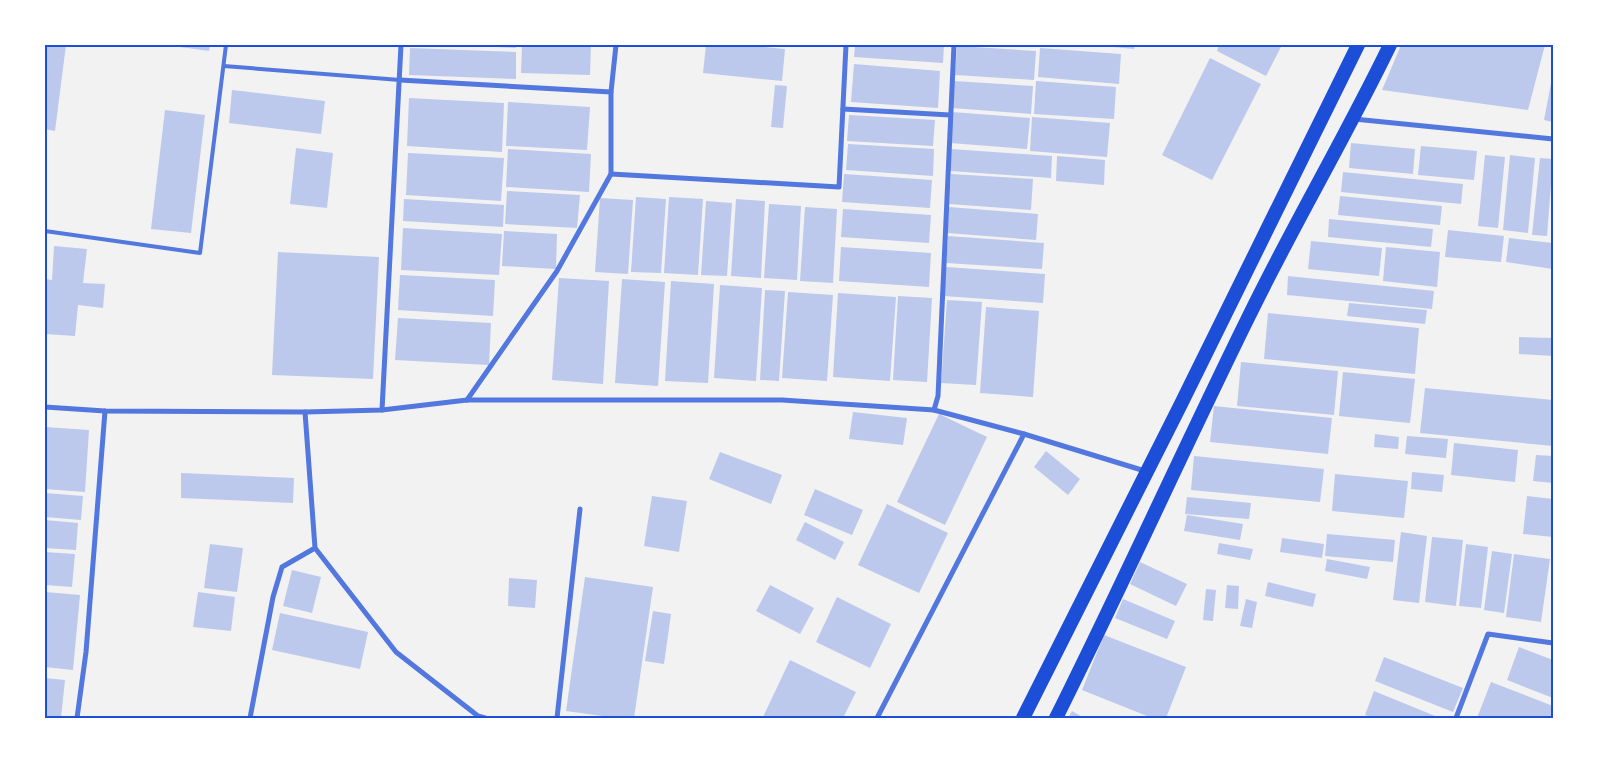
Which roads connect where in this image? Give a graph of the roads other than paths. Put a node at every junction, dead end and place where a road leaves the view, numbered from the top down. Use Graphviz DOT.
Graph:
graph roads {
  1 [pos="226,45"];
  2 [pos="401,45"];
  3 [pos="616,45"];
  4 [pos="846,45"];
  5 [pos="954,45"];
  6 [pos="1358,45"];
  7 [pos="1390,45"];
  8 [pos="224,66"];
  9 [pos="400,80"];
  10 [pos="612,92"];
  11 [pos="843,109"];
  12 [pos="950,115"];
  13 [pos="1354,119"];
  14 [pos="1553,139"];
  15 [pos="611,174"];
  16 [pos="45,231"];
  17 [pos="467,400"];
  18 [pos="45,407"];
  19 [pos="382,410"];
  20 [pos="934,410"];
  21 [pos="105,412"];
  22 [pos="305,412"];
  23 [pos="1024,434"];
  24 [pos="1147,472"];
  25 [pos="580,508"];
  26 [pos="315,548"];
  27 [pos="1553,643"];
  28 [pos="77,718"];
  29 [pos="250,718"];
  30 [pos="485,718"];
  31 [pos="556,718"];
  32 [pos="877,718"];
  33 [pos="1023,718"];
  34 [pos="1056,718"];
  35 [pos="1456,718"];
  1 -- 8 [label="lane"];
  2 -- 9 [label="street"];
  3 -- 10 [label="street"];
  4 -- 11 [label="street"];
  5 -- 12 [label="street"];
  6 -- 24 [label="highway"];
  7 -- 13 [label="highway"];
  8 -- 9 [label="lane"];
  8 -- 16 [label="lane"];
  9 -- 10 [label="street"];
  9 -- 19 [label="street"];
  10 -- 15 [label="street"];
  11 -- 12 [label="street"];
  11 -- 15 [label="street"];
  12 -- 20 [label="street"];
  13 -- 14 [label="street"];
  13 -- 34 [label="highway"];
  15 -- 17 [label="street"];
  17 -- 19 [label="street"];
  17 -- 20 [label="street"];
  18 -- 21 [label="street"];
  19 -- 22 [label="street"];
  20 -- 23 [label="street"];
  21 -- 22 [label="street"];
  21 -- 28 [label="street"];
  22 -- 26 [label="street"];
  23 -- 24 [label="street"];
  23 -- 32 [label="street"];
  24 -- 33 [label="highway"];
  25 -- 31 [label="street"];
  26 -- 29 [label="street"];
  26 -- 30 [label="street"];
  27 -- 35 [label="street"];
}
